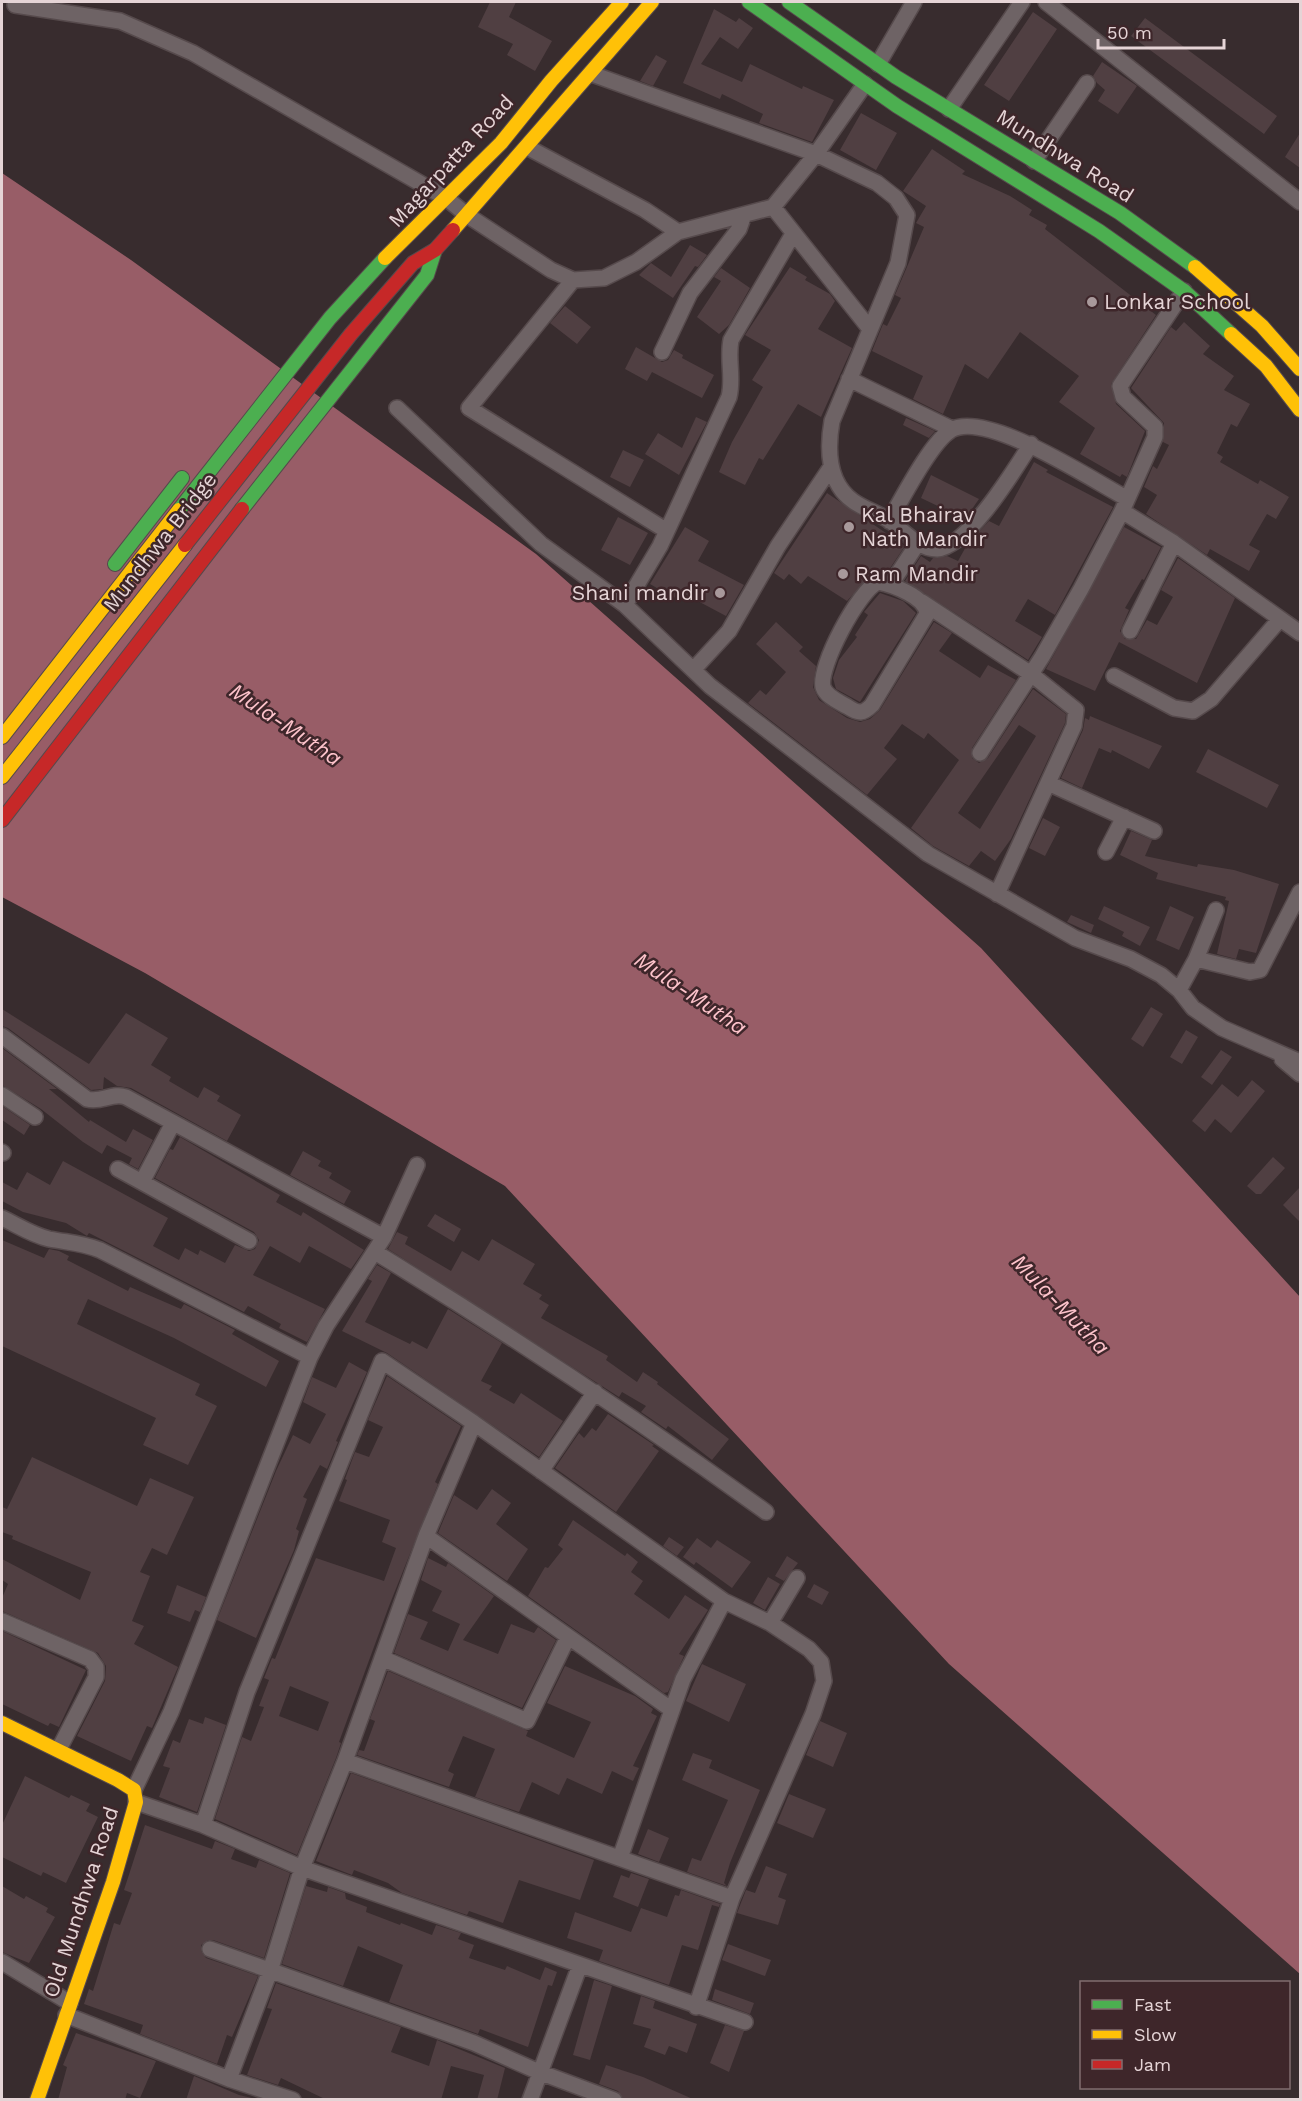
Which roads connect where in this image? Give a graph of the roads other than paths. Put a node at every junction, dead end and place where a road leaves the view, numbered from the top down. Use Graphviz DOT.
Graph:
graph roads {
  1 [pos="622,2"];
  2 [pos="652,2"];
  3 [pos="749,2"];
  4 [pos="789,2"];
  5 [pos="914,2"];
  6 [pos="1022,2"];
  7 [pos="1046,2"];
  8 [pos="15,4"];
  9 [pos="878,64"];
  10 [pos="592,74"];
  11 [pos="865,84"];
  12 [pos="1087,84"];
  13 [pos="949,109"];
  14 [pos="527,147"];
  15 [pos="816,154"];
  16 [pos="1034,161"];
  17 [pos="446,198"];
  18 [pos="1300,202"];
  19 [pos="773,207"];
  20 [pos="467,215"];
  21 [pos="744,215"];
  22 [pos="416,225"];
  23 [pos="678,232"];
  24 [pos="793,234"];
  25 [pos="435,250"];
  26 [pos="573,280"];
  27 [pos="1184,291"];
  28 [pos="329,298"];
  29 [pos="870,328"];
  30 [pos="662,352"];
  31 [pos="1300,369"];
  32 [pos="849,379"];
  33 [pos="397,408"];
  34 [pos="1300,410"];
  35 [pos="952,429"];
  36 [pos="1031,444"];
  37 [pos="194,463"];
  38 [pos="831,467"];
  39 [pos="1124,505"];
  40 [pos="889,521"];
  41 [pos="667,531"];
  42 [pos="918,543"];
  43 [pos="1174,543"];
  44 [pos="107,573"];
  45 [pos="891,584"];
  46 [pos="922,602"];
  47 [pos="625,605"];
  48 [pos="1280,619"];
  49 [pos="1130,631"];
  50 [pos="1300,633"];
  51 [pos="693,670"];
  52 [pos="1031,674"];
  53 [pos="1114,676"];
  54 [pos="2,737"];
  55 [pos="980,753"];
  56 [pos="2,777"];
  57 [pos="1048,783"];
  58 [pos="1124,817"];
  59 [pos="2,820"];
  60 [pos="1154,831"];
  61 [pos="1106,852"];
  62 [pos="1300,892"];
  63 [pos="997,894"];
  64 [pos="1216,910"];
  65 [pos="1196,958"];
  66 [pos="1179,990"];
  67 [pos="2,1036"];
  68 [pos="1273,1051"];
  69 [pos="1300,1062"];
  70 [pos="1300,1074"];
  71 [pos="2,1095"];
  72 [pos="35,1117"];
  73 [pos="173,1123"];
  74 [pos="417,1165"];
  75 [pos="118,1169"];
  76 [pos="142,1182"];
  77 [pos="2,1218"];
  78 [pos="384,1237"];
  79 [pos="249,1241"];
  80 [pos="375,1252"];
  81 [pos="310,1357"];
  82 [pos="595,1392"];
  83 [pos="474,1423"];
  84 [pos="541,1471"];
  85 [pos="766,1512"];
  86 [pos="426,1536"];
  87 [pos="797,1578"];
  88 [pos="723,1602"];
  89 [pos="2,1621"];
  90 [pos="770,1623"];
  91 [pos="568,1637"];
  92 [pos="382,1658"];
  93 [pos="672,1710"];
  94 [pos="2,1723"];
  95 [pos="59,1749"];
  96 [pos="345,1761"];
  97 [pos="135,1796"];
  98 [pos="203,1825"];
  99 [pos="620,1858"];
  100 [pos="302,1868"];
  101 [pos="732,1898"];
  102 [pos="210,1948"];
  103 [pos="2,1962"];
  104 [pos="580,1965"];
  105 [pos="270,1971"];
  106 [pos="696,2007"];
  107 [pos="68,2009"];
  108 [pos="745,2022"];
  109 [pos="539,2072"];
  110 [pos="229,2079"];
  111 [pos="37,2100"];
  112 [pos="293,2100"];
  113 [pos="530,2100"];
  114 [pos="614,2100"];
  1 -- 17 [label="main road, Magarpatta Road"];
  2 -- 10 [label="main road"];
  3 -- 11 [label="main road, Mundhwa Road"];
  4 -- 9 [label="main road, Mundhwa Road"];
  5 -- 9 [label="street"];
  6 -- 13 [label="street"];
  7 -- 18 [label="street"];
  8 -- 17 [label="street"];
  9 -- 13 [label="main road, Mundhwa Road"];
  10 -- 14 [label="main road"];
  10 -- 15 [label="street"];
  11 -- 15 [label="street"];
  11 -- 27 [label="main road, Mundhwa Road"];
  12 -- 16 [label="street"];
  13 -- 16 [label="main road, Mundhwa Road"];
  14 -- 20 [label="main road"];
  14 -- 23 [label="street"];
  15 -- 19 [label="street"];
  15 -- 29 [label="street"];
  16 -- 31 [label="main road, Mundhwa Road"];
  17 -- 20 [label="street"];
  17 -- 22 [label="main road, Magarpatta Road"];
  19 -- 21 [label="street"];
  19 -- 24 [label="street"];
  20 -- 25 [label="main road"];
  20 -- 26 [label="street"];
  21 -- 23 [label="street"];
  21 -- 30 [label="street"];
  22 -- 28 [label="main road"];
  22 -- 54 [label="main road, Magarpatta Road"];
  23 -- 26 [label="street"];
  24 -- 29 [label="street"];
  24 -- 41 [label="street"];
  25 -- 56 [label="main road, Mundhwa Bridge"];
  25 -- 59 [label="main road"];
  26 -- 41 [label="street"];
  27 -- 34 [label="main road, Mundhwa Road"];
  27 -- 39 [label="street"];
  29 -- 32 [label="street"];
  32 -- 35 [label="street"];
  32 -- 38 [label="street"];
  33 -- 47 [label="street"];
  35 -- 36 [label="street"];
  35 -- 40 [label="street"];
  36 -- 39 [label="street"];
  36 -- 42 [label="street"];
  37 -- 44 [label="main road"];
  38 -- 40 [label="street"];
  38 -- 51 [label="street"];
  39 -- 43 [label="street"];
  39 -- 52 [label="street"];
  40 -- 42 [label="street"];
  41 -- 47 [label="street"];
  42 -- 45 [label="street"];
  43 -- 48 [label="street"];
  43 -- 49 [label="street"];
  45 -- 46 [label="street"];
  45 -- 46 [label="street"];
  46 -- 52 [label="street"];
  47 -- 51 [label="street"];
  48 -- 50 [label="street"];
  48 -- 53 [label="street"];
  51 -- 63 [label="street"];
  52 -- 55 [label="street"];
  52 -- 57 [label="street"];
  57 -- 58 [label="street"];
  57 -- 63 [label="street"];
  58 -- 60 [label="street"];
  58 -- 61 [label="street"];
  62 -- 65 [label="street"];
  63 -- 66 [label="street"];
  64 -- 65 [label="street"];
  65 -- 66 [label="street"];
  66 -- 68 [label="street"];
  67 -- 73 [label="street"];
  68 -- 69 [label="street"];
  68 -- 70 [label="street"];
  71 -- 72 [label="street"];
  73 -- 76 [label="street"];
  73 -- 78 [label="street"];
  74 -- 78 [label="street"];
  75 -- 76 [label="street"];
  76 -- 79 [label="street"];
  77 -- 81 [label="street"];
  78 -- 80 [label="street"];
  80 -- 81 [label="street"];
  80 -- 82 [label="street"];
  81 -- 97 [label="street"];
  82 -- 84 [label="street"];
  82 -- 85 [label="street"];
  83 -- 84 [label="street"];
  83 -- 86 [label="street"];
  83 -- 98 [label="street"];
  84 -- 88 [label="street"];
  86 -- 91 [label="street"];
  86 -- 92 [label="street"];
  87 -- 90 [label="street"];
  88 -- 90 [label="street"];
  88 -- 93 [label="street"];
  89 -- 95 [label="street"];
  90 -- 101 [label="street"];
  91 -- 92 [label="street"];
  91 -- 93 [label="street"];
  92 -- 96 [label="street"];
  93 -- 99 [label="street"];
  94 -- 95 [label="main road, Old Mundhwa Road"];
  95 -- 97 [label="main road, Old Mundhwa Road"];
  96 -- 99 [label="street"];
  96 -- 100 [label="street"];
  97 -- 98 [label="street"];
  97 -- 107 [label="main road, Old Mundhwa Road"];
  98 -- 100 [label="street"];
  99 -- 101 [label="street"];
  100 -- 104 [label="street"];
  100 -- 105 [label="street"];
  101 -- 106 [label="street"];
  102 -- 105 [label="street"];
  103 -- 107 [label="street"];
  104 -- 106 [label="street"];
  104 -- 109 [label="street"];
  105 -- 109 [label="street"];
  105 -- 110 [label="street"];
  106 -- 108 [label="street"];
  107 -- 110 [label="street"];
  107 -- 111 [label="main road, Old Mundhwa Road"];
  109 -- 113 [label="street"];
  109 -- 114 [label="street"];
  110 -- 112 [label="street"];
}
